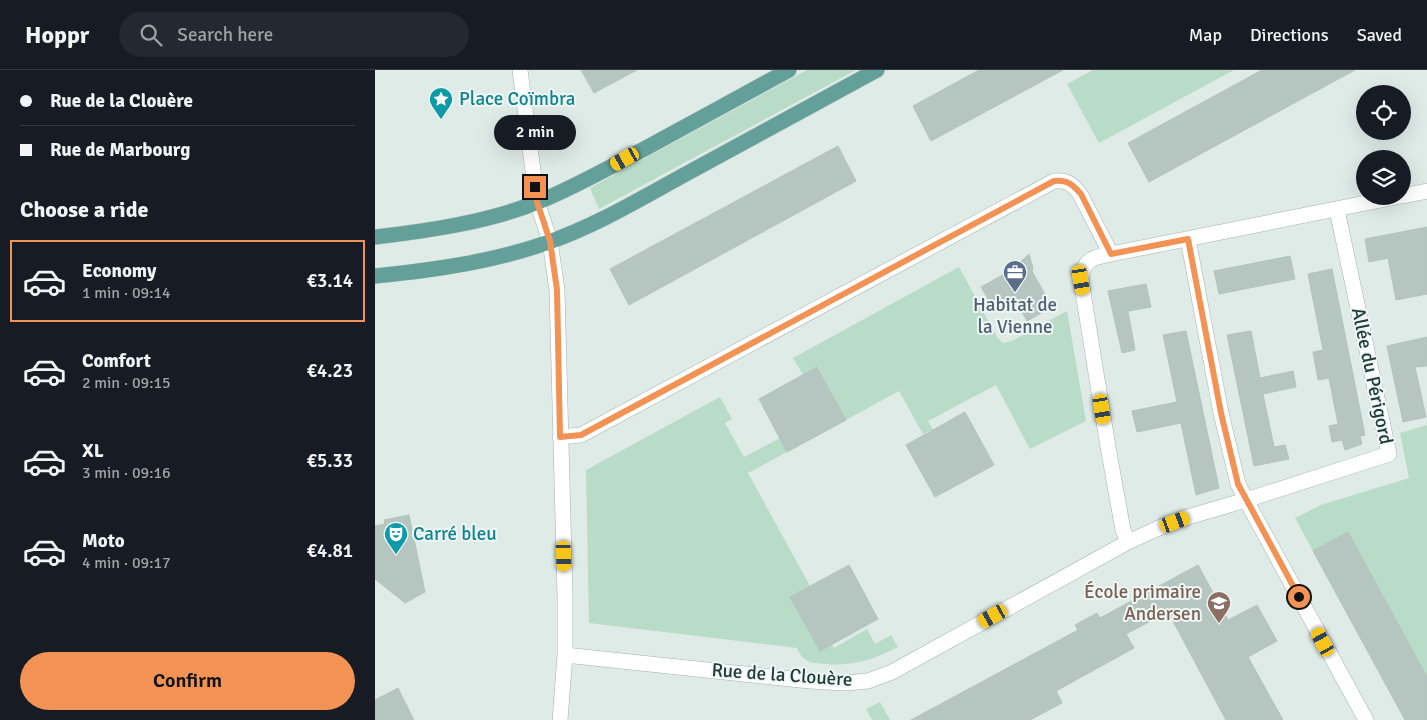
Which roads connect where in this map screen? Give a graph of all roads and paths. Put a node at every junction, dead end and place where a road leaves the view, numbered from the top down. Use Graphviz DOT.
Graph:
graph roads {
  1 [pos="520,70"];
  2 [pos="789,70"];
  3 [pos="877,70"];
  4 [pos="1427,191"];
  5 [pos="1411,194"];
  6 [pos="537,202"];
  7 [pos="1360,205"];
  8 [pos="1337,210"];
  9 [pos="375,237"];
  10 [pos="1188,239"];
  11 [pos="550,241"];
  12 [pos="1111,254"];
  13 [pos="375,276"];
  14 [pos="560,437"];
  15 [pos="1246,500"];
  16 [pos="1128,542"];
  17 [pos="565,655"];
  18 [pos="560,720"];
  19 [pos="1366,720"];
  1 -- 6 [label="street"];
  2 -- 6 [label="main road"];
  3 -- 11 [label="main road"];
  4 -- 5 [label="street"];
  6 -- 9 [label="main road"];
  6 -- 11 [label="street"];
  7 -- 8 [label="street"];
  8 -- 10 [label="street"];
  8 -- 15 [label="street, Allée du Périgord"];
  10 -- 12 [label="street"];
  10 -- 15 [label="street"];
  11 -- 13 [label="main road"];
  11 -- 14 [label="street"];
  12 -- 14 [label="street"];
  12 -- 16 [label="street"];
  14 -- 17 [label="street"];
  15 -- 16 [label="street, Rue de la Clouère"];
  15 -- 19 [label="street"];
  16 -- 17 [label="street, Rue de la Clouère"];
  17 -- 18 [label="street"];
}
